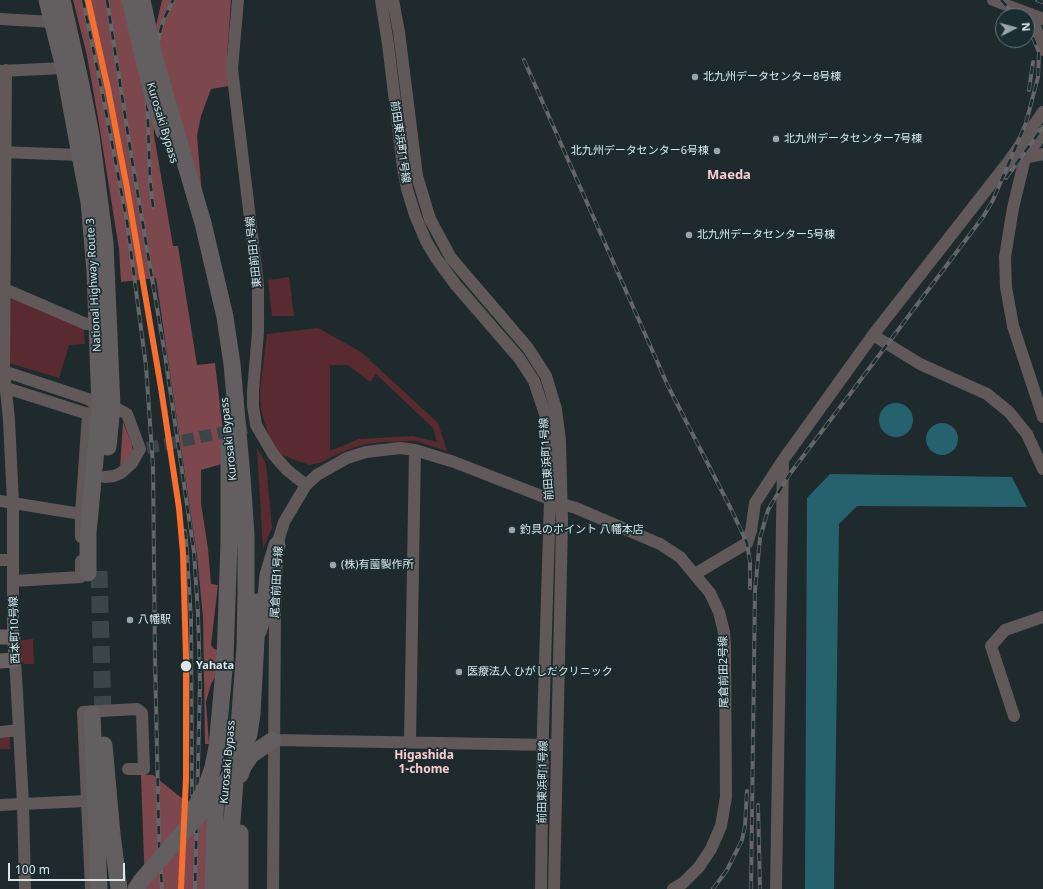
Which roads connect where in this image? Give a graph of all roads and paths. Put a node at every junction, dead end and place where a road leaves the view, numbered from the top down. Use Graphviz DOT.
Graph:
graph roads {
  1 [pos="48,0"];
  2 [pos="62,0"];
  3 [pos="130,0"];
  4 [pos="142,0"];
  5 [pos="238,0"];
  6 [pos="381,0"];
  7 [pos="393,0"];
  8 [pos="994,0"];
  9 [pos="1015,8"];
  10 [pos="0,19"];
  11 [pos="53,22"];
  12 [pos="1035,26"];
  13 [pos="1043,50"];
  14 [pos="64,68"];
  15 [pos="3,70"];
  16 [pos="1043,112"];
  17 [pos="169,130"];
  18 [pos="1043,133"];
  19 [pos="3,152"];
  20 [pos="1043,154"];
  21 [pos="80,155"];
  22 [pos="1025,158"];
  23 [pos="3,288"];
  24 [pos="224,317"];
  25 [pos="96,323"];
  26 [pos="873,335"];
  27 [pos="2,370"];
  28 [pos="3,387"];
  29 [pos="100,409"];
  30 [pos="1043,417"];
  31 [pos="4,420"];
  32 [pos="228,423"];
  33 [pos="416,450"];
  34 [pos="784,460"];
  35 [pos="1043,469"];
  36 [pos="105,477"];
  37 [pos="306,485"];
  38 [pos="550,499"];
  39 [pos="0,501"];
  40 [pos="13,504"];
  41 [pos="562,504"];
  42 [pos="80,514"];
  43 [pos="278,545"];
  44 [pos="0,560"];
  45 [pos="13,560"];
  46 [pos="695,574"];
  47 [pos="14,581"];
  48 [pos="1043,617"];
  49 [pos="7,637"];
  50 [pos="254,639"];
  51 [pos="7,660"];
  52 [pos="226,666"];
  53 [pos="1014,716"];
  54 [pos="19,730"];
  55 [pos="0,732"];
  56 [pos="273,740"];
  57 [pos="410,742"];
  58 [pos="543,745"];
  59 [pos="557,745"];
  60 [pos="128,769"];
  61 [pos="86,801"];
  62 [pos="23,804"];
  63 [pos="0,805"];
  64 [pos="25,889"];
  65 [pos="90,889"];
  66 [pos="99,889"];
  67 [pos="119,889"];
  68 [pos="128,889"];
  69 [pos="136,889"];
  70 [pos="213,889"];
  71 [pos="219,889"];
  72 [pos="227,889"];
  73 [pos="240,889"];
  74 [pos="273,889"];
  75 [pos="541,889"];
  76 [pos="554,889"];
  77 [pos="673,889"];
  78 [pos="776,889"];
  1 -- 11 [label="highway, National Highway Route 3"];
  2 -- 29 [label="highway, National Highway Route 3"];
  3 -- 17 [label="highway, Kurosaki Bypass, bridge"];
  4 -- 17 [label="highway, Kurosaki Bypass, bridge"];
  5 -- 37 [label="street, 東田前田1号線"];
  6 -- 38 [label="street, 前田東浜町1号線"];
  7 -- 41 [label="street, 前田東浜町1号線"];
  8 -- 9 [label="street"];
  10 -- 11 [label="street"];
  11 -- 14 [label="highway, National Highway Route 3"];
  12 -- 13 [label="street"];
  14 -- 15 [label="street"];
  14 -- 21 [label="highway, National Highway Route 3"];
  15 -- 19 [label="street, 西本町10号線"];
  16 -- 26 [label="street"];
  17 -- 24 [label="highway, Kurosaki Bypass"];
  17 -- 32 [label="highway, Kurosaki Bypass"];
  18 -- 22 [label="street"];
  19 -- 21 [label="street"];
  19 -- 23 [label="street, 西本町10号線"];
  20 -- 22 [label="street"];
  21 -- 25 [label="highway, National Highway Route 3"];
  22 -- 30 [label="street"];
  23 -- 25 [label="street"];
  23 -- 27 [label="street, 西本町10号線"];
  24 -- 69 [label="highway, bridge"];
  24 -- 72 [label="highway, Kurosaki Bypass"];
  25 -- 29 [label="highway, National Highway Route 3"];
  26 -- 34 [label="street"];
  26 -- 35 [label="street"];
  27 -- 28 [label="street, 西本町10号線"];
  27 -- 29 [label="street"];
  28 -- 29 [label="street"];
  28 -- 31 [label="street, 西本町10号線"];
  29 -- 36 [label="highway, National Highway Route 3"];
  29 -- 36 [label="street"];
  29 -- 36 [label="highway, National Highway Route 3"];
  29 -- 42 [label="street"];
  31 -- 40 [label="street, 西本町10号線"];
  32 -- 52 [label="highway"];
  32 -- 71 [label="highway, Kurosaki Bypass"];
  33 -- 37 [label="street, 尾倉前田1号線"];
  33 -- 38 [label="street, 尾倉前田1号線"];
  33 -- 57 [label="street"];
  34 -- 46 [label="street"];
  34 -- 78 [label="street"];
  37 -- 43 [label="street, 尾倉前田1号線"];
  38 -- 41 [label="street, 尾倉前田1号線"];
  38 -- 58 [label="street, 前田東浜町1号線"];
  39 -- 40 [label="street"];
  40 -- 42 [label="street"];
  40 -- 45 [label="street, 西本町10号線"];
  41 -- 46 [label="street, 尾倉前田2号線"];
  41 -- 59 [label="street, 前田東浜町1号線"];
  42 -- 47 [label="street"];
  43 -- 50 [label="highway"];
  43 -- 56 [label="street, 尾倉前田1号線"];
  44 -- 45 [label="street"];
  45 -- 47 [label="street, 西本町10号線"];
  46 -- 77 [label="street, 尾倉前田2号線"];
  47 -- 49 [label="street, 西本町10号線"];
  48 -- 53 [label="street"];
  49 -- 51 [label="street, 西本町10号線"];
  51 -- 54 [label="street, 西本町10号線"];
  52 -- 68 [label="highway, bridge"];
  52 -- 70 [label="highway"];
  54 -- 55 [label="street"];
  54 -- 62 [label="street, 西本町10号線"];
  56 -- 57 [label="street"];
  56 -- 73 [label="highway"];
  56 -- 74 [label="street, 尾倉前田1号線"];
  57 -- 58 [label="street"];
  58 -- 59 [label="street"];
  58 -- 75 [label="street, 前田東浜町1号線"];
  59 -- 76 [label="street, 前田東浜町1号線"];
  60 -- 61 [label="street"];
  61 -- 62 [label="street"];
  61 -- 65 [label="street"];
  62 -- 63 [label="street"];
  62 -- 64 [label="street, 西本町10号線"];
  66 -- 67 [label="highway"];
}
